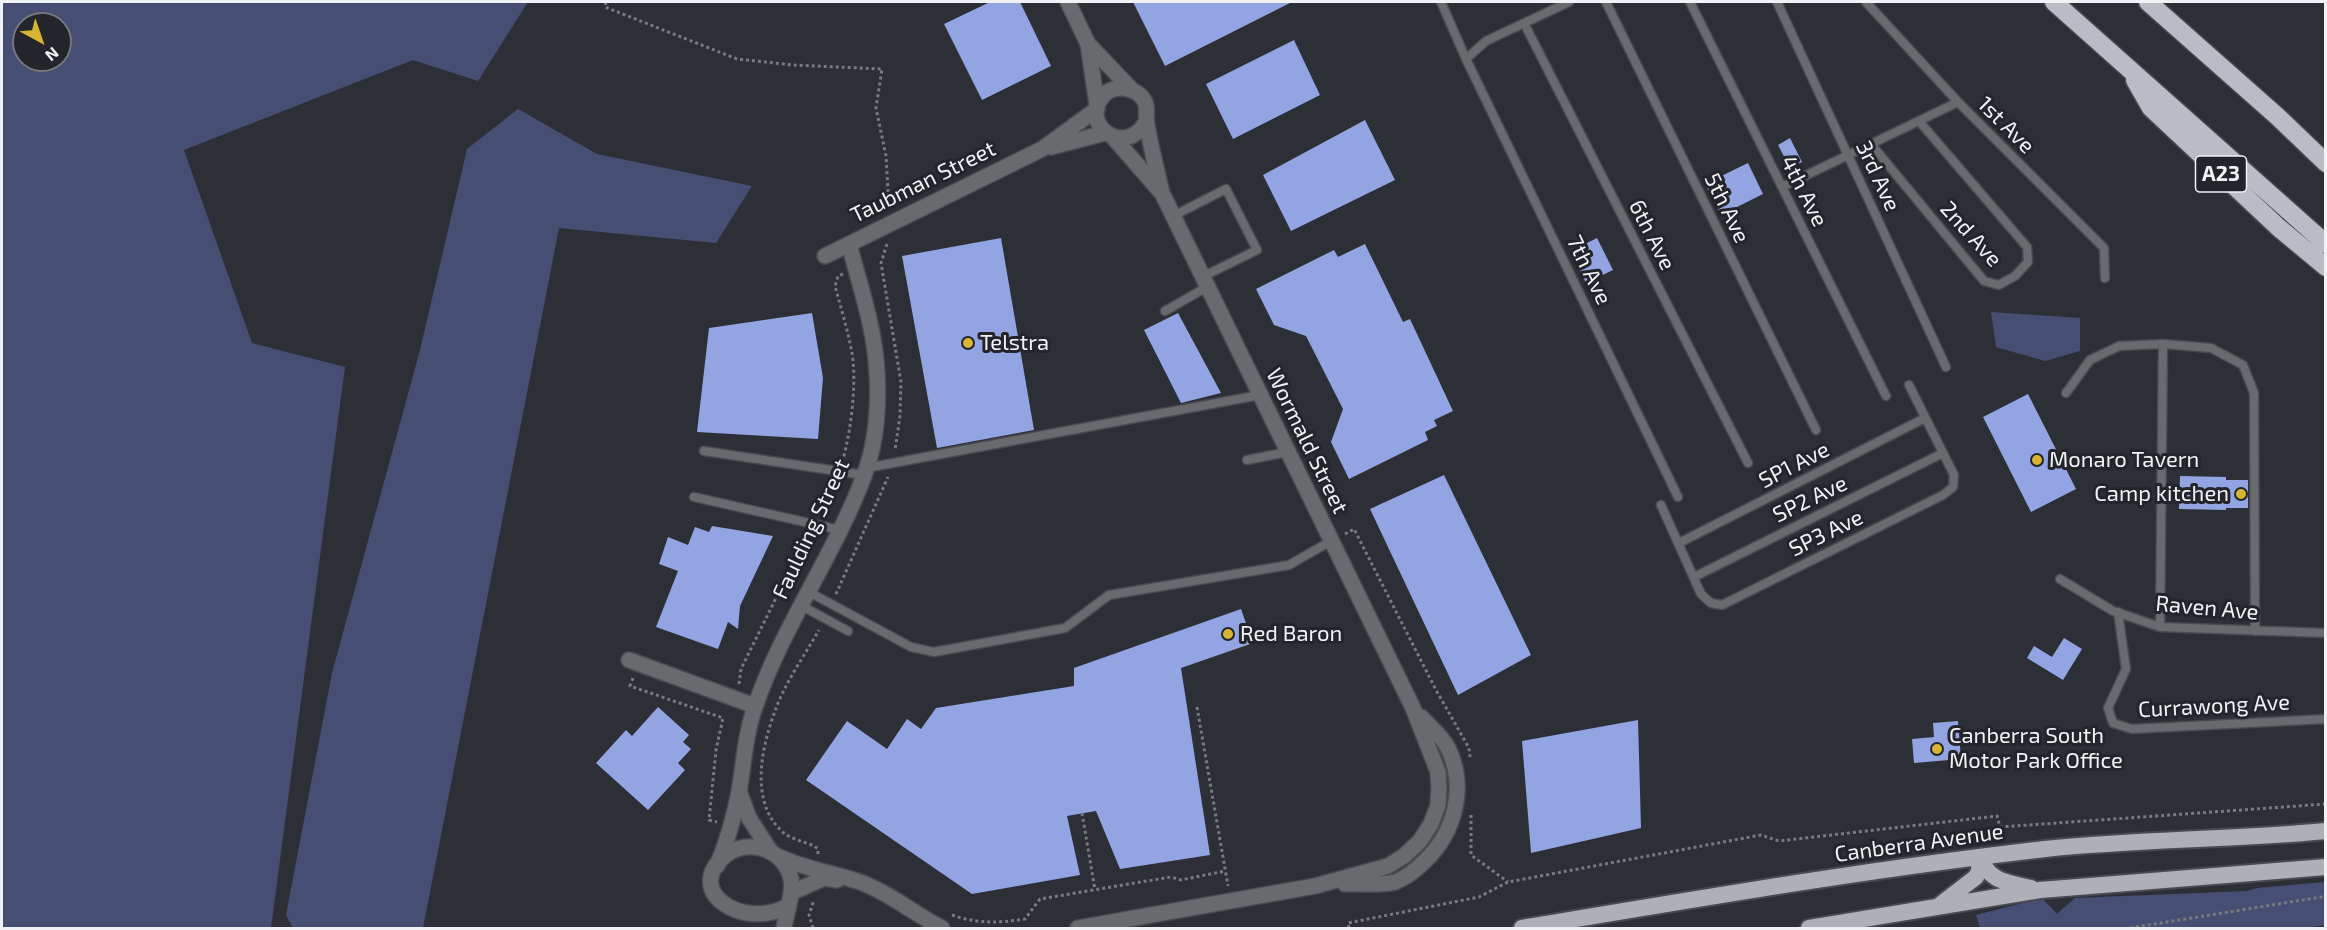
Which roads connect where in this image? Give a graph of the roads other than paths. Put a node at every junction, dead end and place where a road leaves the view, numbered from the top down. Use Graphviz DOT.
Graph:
graph roads {
  1 [pos="1068,2"];
  2 [pos="1442,2"];
  3 [pos="1569,2"];
  4 [pos="1606,2"];
  5 [pos="1690,2"];
  6 [pos="1777,2"];
  7 [pos="1866,2"];
  8 [pos="2054,2"];
  9 [pos="2148,2"];
  10 [pos="1524,23"];
  11 [pos="1088,44"];
  12 [pos="1466,59"];
  13 [pos="2129,69"];
  14 [pos="1131,89"];
  15 [pos="1958,102"];
  16 [pos="1097,107"];
  17 [pos="2278,117"];
  18 [pos="1919,121"];
  19 [pos="1146,122"];
  20 [pos="1109,135"];
  21 [pos="1871,144"];
  22 [pos="2325,146"];
  23 [pos="1042,149"];
  24 [pos="1849,155"];
  25 [pos="2325,163"];
  26 [pos="1782,187"];
  27 [pos="1162,193"];
  28 [pos="1173,216"];
  29 [pos="849,244"];
  30 [pos="2325,244"];
  31 [pos="825,256"];
  32 [pos="2325,267"];
  33 [pos="2105,278"];
  34 [pos="1205,282"];
  35 [pos="1165,311"];
  36 [pos="2163,344"];
  37 [pos="1946,367"];
  38 [pos="1909,385"];
  39 [pos="2066,393"];
  40 [pos="1260,395"];
  41 [pos="1886,396"];
  42 [pos="1926,418"];
  43 [pos="1816,430"];
  44 [pos="704,451"];
  45 [pos="1287,452"];
  46 [pos="1943,453"];
  47 [pos="1247,460"];
  48 [pos="1748,463"];
  49 [pos="865,472"];
  50 [pos="694,497"];
  51 [pos="1678,497"];
  52 [pos="1661,505"];
  53 [pos="840,530"];
  54 [pos="1331,541"];
  55 [pos="1679,543"];
  56 [pos="1694,577"];
  57 [pos="2060,579"];
  58 [pos="809,592"];
  59 [pos="802,606"];
  60 [pos="2118,612"];
  61 [pos="2160,627"];
  62 [pos="848,631"];
  63 [pos="2255,631"];
  64 [pos="2325,633"];
  65 [pos="633,662"];
  66 [pos="755,706"];
  67 [pos="2325,719"];
  68 [pos="739,791"];
  69 [pos="2325,831"];
  70 [pos="774,854"];
  71 [pos="1980,857"];
  72 [pos="717,866"];
  73 [pos="2325,867"];
  74 [pos="861,883"];
  75 [pos="2040,890"];
  76 [pos="789,900"];
  77 [pos="1937,906"];
  78 [pos="784,928"];
  79 [pos="942,928"];
  80 [pos="1078,928"];
  81 [pos="1522,928"];
  82 [pos="1809,928"];
  1 -- 11 [label="street, Wormald Street"];
  2 -- 12 [label="lane, 7th Ave"];
  3 -- 10 [label="lane"];
  4 -- 43 [label="lane, 5th Ave"];
  5 -- 26 [label="lane, 4th Ave"];
  6 -- 24 [label="lane, 3rd Ave"];
  7 -- 15 [label="lane, 1st Ave"];
  8 -- 13 [label="highway, A23"];
  9 -- 17 [label="highway"];
  10 -- 12 [label="lane"];
  10 -- 48 [label="lane, 6th Ave"];
  11 -- 14 [label="street, Wormald Street"];
  11 -- 16 [label="street, Wormald Street"];
  12 -- 51 [label="lane, 7th Ave"];
  13 -- 30 [label="highway"];
  13 -- 32 [label="highway, A23"];
  14 -- 16 [label="street"];
  14 -- 19 [label="street, Wormald Street"];
  15 -- 18 [label="lane"];
  15 -- 33 [label="lane, 1st Ave"];
  16 -- 20 [label="street, Wormald Street"];
  16 -- 23 [label="street, Taubman Street"];
  17 -- 22 [label="highway"];
  17 -- 25 [label="highway"];
  18 -- 21 [label="lane"];
  18 -- 21 [label="lane, 2nd Ave"];
  19 -- 20 [label="street"];
  19 -- 27 [label="street, Wormald Street"];
  20 -- 23 [label="street, Taubman Street"];
  20 -- 27 [label="street, Wormald Street"];
  21 -- 24 [label="lane"];
  23 -- 29 [label="street, Taubman Street"];
  24 -- 26 [label="lane"];
  24 -- 37 [label="lane, 3rd Ave"];
  26 -- 41 [label="lane, 4th Ave"];
  27 -- 28 [label="street, Wormald Street"];
  28 -- 34 [label="street, Wormald Street"];
  28 -- 34 [label="lane"];
  29 -- 31 [label="street, Taubman Street"];
  29 -- 49 [label="street, Faulding Street"];
  34 -- 35 [label="lane"];
  34 -- 40 [label="street, Wormald Street"];
  36 -- 39 [label="lane"];
  36 -- 61 [label="lane"];
  36 -- 63 [label="lane"];
  38 -- 42 [label="lane, SP3 Ave"];
  40 -- 45 [label="street, Wormald Street"];
  40 -- 49 [label="lane"];
  42 -- 46 [label="lane, SP3 Ave"];
  42 -- 55 [label="lane, SP1 Ave"];
  44 -- 49 [label="lane"];
  45 -- 47 [label="lane"];
  45 -- 54 [label="street, Wormald Street"];
  46 -- 56 [label="lane, SP2 Ave"];
  46 -- 56 [label="lane, SP3 Ave"];
  49 -- 53 [label="street, Faulding Street"];
  50 -- 53 [label="lane"];
  52 -- 55 [label="lane, SP3 Ave"];
  53 -- 58 [label="street, Faulding Street"];
  54 -- 58 [label="lane"];
  54 -- 80 [label="street, Wormald Street"];
  55 -- 56 [label="lane, SP3 Ave"];
  57 -- 60 [label="lane, Raven Ave"];
  58 -- 59 [label="street, Faulding Street"];
  59 -- 62 [label="lane"];
  59 -- 66 [label="street, Faulding Street"];
  60 -- 61 [label="lane, Raven Ave"];
  60 -- 67 [label="lane, Currawong Ave"];
  61 -- 63 [label="lane, Raven Ave"];
  63 -- 64 [label="lane, Raven Ave"];
  65 -- 66 [label="street"];
  66 -- 68 [label="street, Faulding Street"];
  68 -- 70 [label="street, Faulding Street"];
  68 -- 72 [label="street, Faulding Street"];
  69 -- 71 [label="highway, Canberra Avenue"];
  70 -- 72 [label="street"];
  70 -- 74 [label="street"];
  70 -- 76 [label="street"];
  71 -- 75 [label="highway"];
  71 -- 77 [label="highway"];
  71 -- 81 [label="highway, Canberra Avenue"];
  72 -- 76 [label="street"];
  73 -- 75 [label="highway"];
  74 -- 76 [label="street"];
  74 -- 79 [label="street"];
  75 -- 77 [label="highway"];
  76 -- 78 [label="street"];
  77 -- 82 [label="highway"];
}
